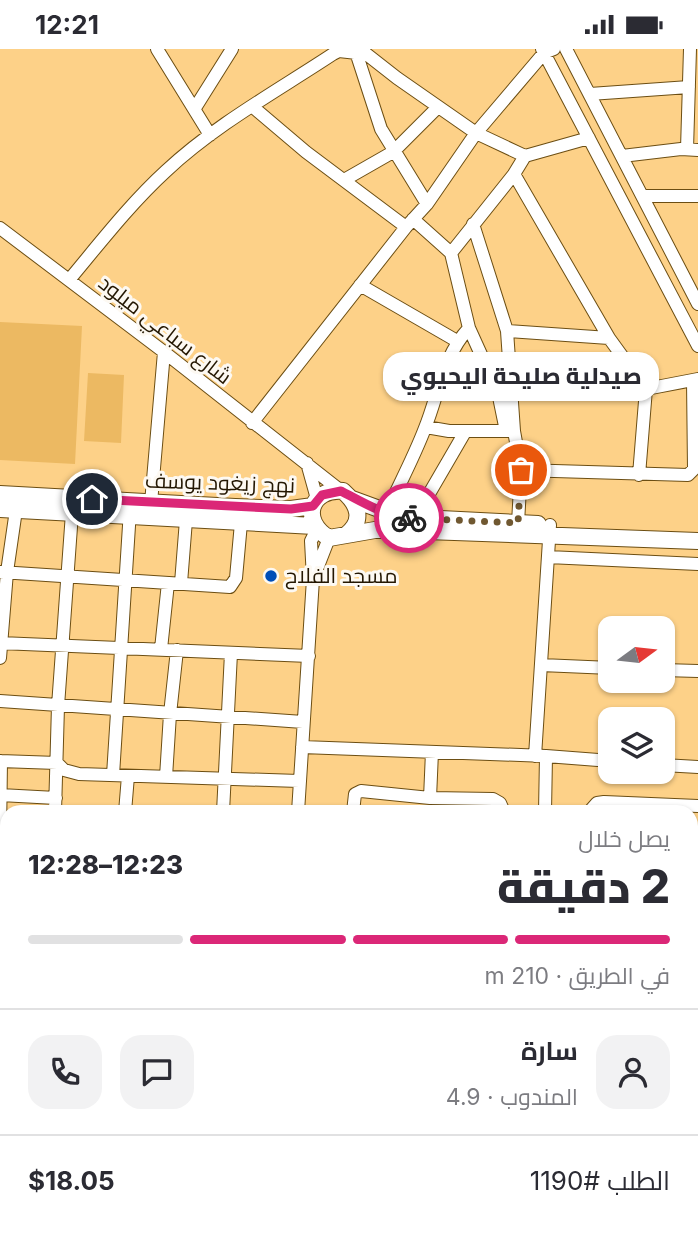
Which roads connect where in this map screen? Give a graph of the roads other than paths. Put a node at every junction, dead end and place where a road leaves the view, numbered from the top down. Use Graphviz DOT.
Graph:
graph roads {
  1 [pos="157,49"];
  2 [pos="232,49"];
  3 [pos="566,49"];
  4 [pos="690,49"];
  5 [pos="357,50"];
  6 [pos="547,51"];
  7 [pos="689,87"];
  8 [pos="590,94"];
  9 [pos="253,107"];
  10 [pos="438,107"];
  11 [pos="195,108"];
  12 [pos="476,133"];
  13 [pos="210,135"];
  14 [pos="589,138"];
  15 [pos="692,149"];
  16 [pos="393,152"];
  17 [pos="525,156"];
  18 [pos="622,156"];
  19 [pos="514,174"];
  20 [pos="344,180"];
  21 [pos="698,196"];
  22 [pos="643,197"];
  23 [pos="427,204"];
  24 [pos="409,223"];
  25 [pos="472,224"];
  26 [pos="0,228"];
  27 [pos="451,253"];
  28 [pos="69,280"];
  29 [pos="360,285"];
  30 [pos="698,304"];
  31 [pos="470,328"];
  32 [pos="507,331"];
  33 [pos="609,338"];
  34 [pos="457,341"];
  35 [pos="698,347"];
  36 [pos="164,352"];
  37 [pos="511,379"];
  38 [pos="695,380"];
  39 [pos="646,389"];
  40 [pos="252,423"];
  41 [pos="426,427"];
  42 [pos="465,432"];
  43 [pos="510,432"];
  44 [pos="307,463"];
  45 [pos="521,470"];
  46 [pos="639,475"];
  47 [pos="0,494"];
  48 [pos="346,495"];
  49 [pos="151,503"];
  50 [pos="315,503"];
  51 [pos="130,509"];
  52 [pos="8,510"];
  53 [pos="72,513"];
  54 [pos="386,513"];
  55 [pos="415,519"];
  56 [pos="186,520"];
  57 [pos="242,523"];
  58 [pos="518,523"];
  59 [pos="550,530"];
  60 [pos="698,531"];
  61 [pos="326,532"];
  62 [pos="698,541"];
  63 [pos="548,557"];
  64 [pos="698,564"];
  65 [pos="4,572"];
  66 [pos="68,576"];
  67 [pos="125,581"];
  68 [pos="168,583"];
  69 [pos="181,583"];
  70 [pos="1,643"];
  71 [pos="62,646"];
  72 [pos="162,649"];
  73 [pos="122,650"];
  74 [pos="177,650"];
  75 [pos="231,653"];
  76 [pos="309,656"];
  77 [pos="0,658"];
  78 [pos="541,665"];
  79 [pos="598,667"];
  80 [pos="676,670"];
  81 [pos="698,671"];
  82 [pos="0,701"];
  83 [pos="58,706"];
  84 [pos="117,709"];
  85 [pos="170,714"];
  86 [pos="227,716"];
  87 [pos="303,722"];
  88 [pos="302,747"];
  89 [pos="432,752"];
  90 [pos="540,756"];
  91 [pos="598,760"];
  92 [pos="1,761"];
  93 [pos="57,764"];
  94 [pos="675,766"];
  95 [pos="698,767"];
  96 [pos="113,775"];
  97 [pos="128,776"];
  98 [pos="166,777"];
  99 [pos="225,779"];
  100 [pos="299,781"];
  101 [pos="0,795"];
  102 [pos="56,798"];
  103 [pos="430,798"];
  104 [pos="56,805"];
  105 [pos="126,805"];
  106 [pos="223,805"];
  107 [pos="298,805"];
  108 [pos="354,805"];
  109 [pos="501,805"];
  110 [pos="544,805"];
  111 [pos="595,805"];
  112 [pos="626,805"];
  113 [pos="0,836"];
  1 -- 11 [label="street"];
  2 -- 11 [label="street"];
  3 -- 8 [label="street"];
  4 -- 7 [label="street"];
  5 -- 9 [label="street"];
  5 -- 10 [label="street"];
  5 -- 16 [label="street"];
  6 -- 12 [label="street"];
  6 -- 14 [label="street"];
  7 -- 8 [label="street"];
  7 -- 15 [label="street"];
  8 -- 18 [label="street"];
  9 -- 13 [label="street"];
  9 -- 20 [label="street"];
  10 -- 12 [label="street"];
  10 -- 16 [label="street"];
  11 -- 13 [label="street"];
  12 -- 17 [label="street"];
  12 -- 23 [label="street"];
  13 -- 28 [label="street"];
  14 -- 17 [label="street"];
  14 -- 35 [label="street"];
  15 -- 18 [label="street"];
  16 -- 20 [label="street"];
  16 -- 23 [label="street"];
  17 -- 19 [label="street"];
  18 -- 22 [label="street"];
  19 -- 25 [label="street"];
  19 -- 33 [label="street"];
  20 -- 24 [label="street"];
  21 -- 22 [label="street"];
  22 -- 30 [label="street"];
  23 -- 24 [label="street"];
  24 -- 27 [label="street"];
  24 -- 29 [label="street"];
  25 -- 27 [label="street"];
  25 -- 32 [label="street"];
  26 -- 28 [label="street, شارع سباعي ميلود"];
  27 -- 31 [label="street"];
  28 -- 36 [label="street, شارع سباعي ميلود"];
  29 -- 34 [label="street"];
  29 -- 40 [label="street"];
  31 -- 34 [label="street"];
  31 -- 43 [label="street"];
  32 -- 33 [label="street"];
  32 -- 37 [label="street"];
  33 -- 39 [label="street"];
  34 -- 41 [label="street"];
  36 -- 40 [label="street, شارع سباعي ميلود"];
  36 -- 49 [label="street"];
  37 -- 39 [label="street"];
  37 -- 43 [label="street"];
  38 -- 39 [label="street"];
  38 -- 46 [label="street"];
  39 -- 46 [label="street"];
  40 -- 44 [label="street, شارع سباعي ميلود"];
  41 -- 42 [label="street"];
  41 -- 54 [label="street"];
  42 -- 43 [label="street"];
  42 -- 55 [label="street"];
  43 -- 45 [label="street"];
  44 -- 48 [label="street, شارع سباعي ميلود"];
  44 -- 50 [label="street"];
  45 -- 46 [label="street"];
  45 -- 58 [label="street"];
  47 -- 51 [label="main road, نهج زيغود يوسف"];
  48 -- 50 [label="main road, نهج زيغود يوسف"];
  48 -- 54 [label="main road"];
  48 -- 61 [label="main road"];
  49 -- 50 [label="main road, نهج زيغود يوسف"];
  49 -- 51 [label="main road, نهج زيغود يوسف"];
  50 -- 61 [label="main road"];
  51 -- 53 [label="main road, نهج زيغود يوسف"];
  51 -- 56 [label="main road, نهج زيغود يوسف"];
  51 -- 67 [label="street"];
  52 -- 53 [label="main road, نهج زيغود يوسف"];
  52 -- 65 [label="street"];
  53 -- 66 [label="street"];
  54 -- 55 [label="main road"];
  55 -- 58 [label="main road"];
  56 -- 57 [label="main road, نهج زيغود يوسف"];
  56 -- 69 [label="street"];
  57 -- 61 [label="main road, نهج زيغود يوسف"];
  57 -- 69 [label="street"];
  58 -- 59 [label="main road"];
  59 -- 60 [label="main road"];
  59 -- 61 [label="main road, نهج زيغود يوسف"];
  59 -- 62 [label="main road"];
  59 -- 63 [label="street"];
  61 -- 76 [label="street"];
  63 -- 64 [label="street"];
  63 -- 78 [label="street"];
  65 -- 66 [label="street"];
  65 -- 70 [label="street"];
  66 -- 67 [label="street"];
  66 -- 71 [label="street"];
  67 -- 68 [label="street"];
  67 -- 73 [label="street"];
  68 -- 69 [label="street"];
  68 -- 72 [label="street"];
  70 -- 71 [label="street"];
  70 -- 77 [label="street"];
  71 -- 73 [label="street"];
  71 -- 83 [label="street"];
  72 -- 73 [label="street"];
  72 -- 74 [label="street"];
  73 -- 84 [label="street"];
  74 -- 75 [label="street"];
  74 -- 85 [label="street"];
  75 -- 76 [label="street"];
  75 -- 86 [label="street"];
  76 -- 87 [label="street"];
  78 -- 79 [label="street"];
  78 -- 90 [label="street"];
  80 -- 81 [label="street"];
  82 -- 83 [label="street"];
  83 -- 84 [label="street"];
  83 -- 93 [label="street"];
  84 -- 85 [label="street"];
  84 -- 96 [label="street"];
  85 -- 86 [label="street"];
  85 -- 98 [label="street"];
  86 -- 87 [label="street"];
  86 -- 99 [label="street"];
  87 -- 88 [label="street"];
  88 -- 89 [label="street"];
  88 -- 100 [label="street"];
  89 -- 90 [label="street"];
  89 -- 103 [label="street"];
  90 -- 91 [label="street"];
  90 -- 110 [label="street"];
  92 -- 93 [label="street"];
  92 -- 101 [label="street"];
  93 -- 96 [label="street"];
  93 -- 102 [label="street"];
  94 -- 95 [label="street"];
  96 -- 97 [label="street"];
  97 -- 98 [label="street"];
  97 -- 105 [label="street"];
  98 -- 99 [label="street"];
  99 -- 100 [label="street"];
  99 -- 106 [label="street"];
  100 -- 107 [label="street"];
  101 -- 102 [label="street"];
  101 -- 113 [label="street"];
  102 -- 104 [label="street"];
  103 -- 108 [label="street"];
  103 -- 109 [label="street"];
  111 -- 112 [label="street"];
}
